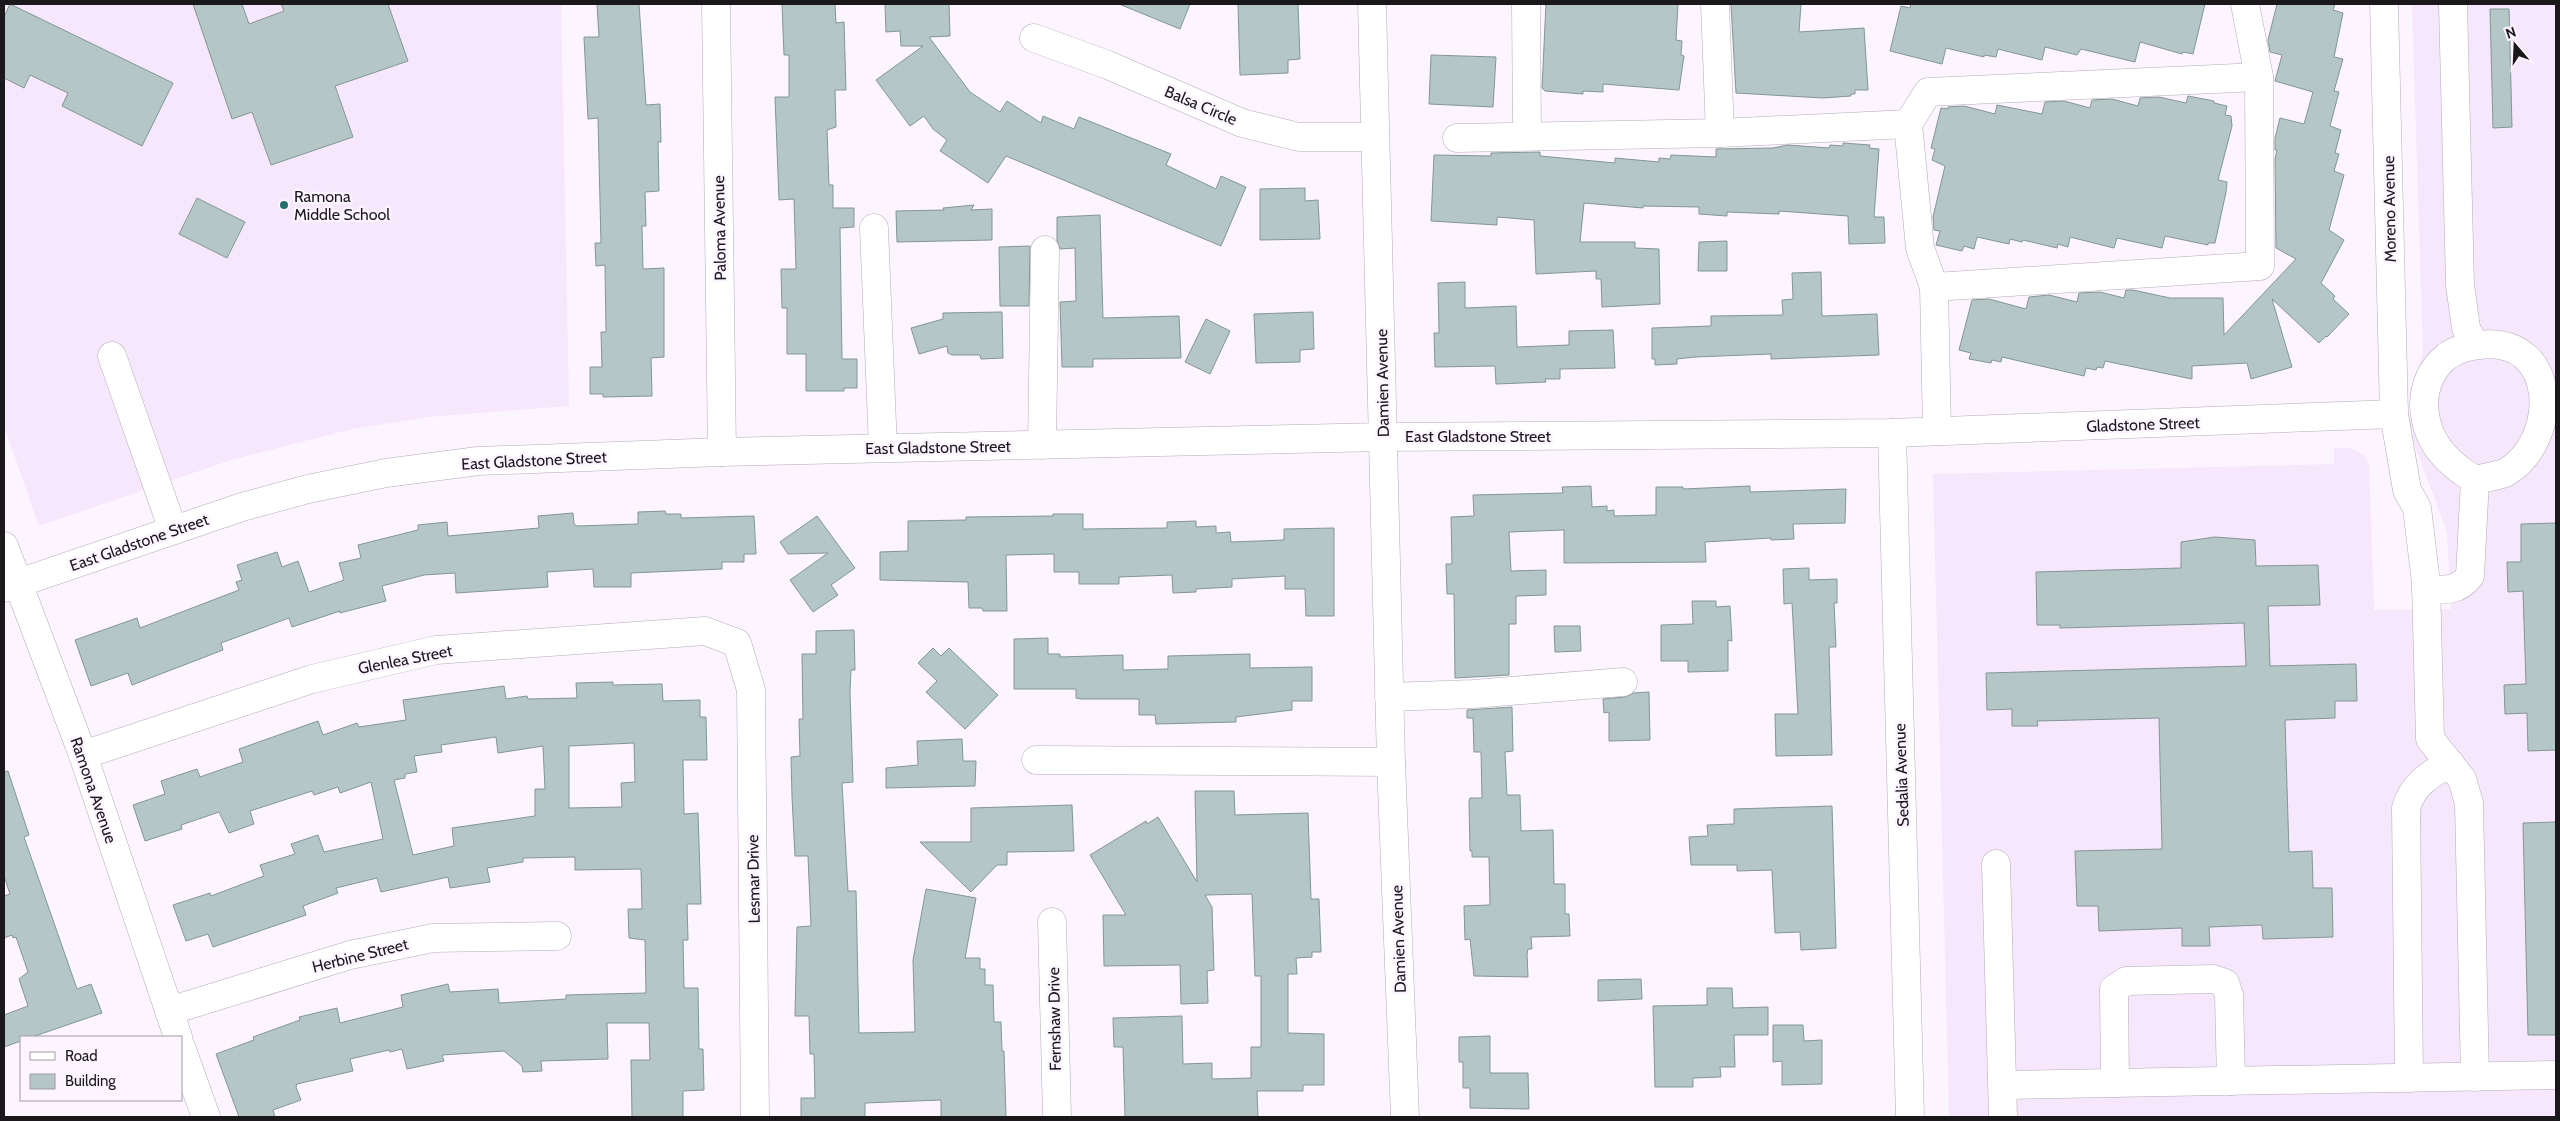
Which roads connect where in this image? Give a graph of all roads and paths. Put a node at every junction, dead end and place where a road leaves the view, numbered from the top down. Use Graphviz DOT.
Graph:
graph roads {
  1 [pos="716,4"];
  2 [pos="1372,4"];
  3 [pos="1526,4"];
  4 [pos="1715,4"];
  5 [pos="2245,4"];
  6 [pos="2384,4"];
  7 [pos="2453,4"];
  8 [pos="1034,38"];
  9 [pos="2259,77"];
  10 [pos="1908,124"];
  11 [pos="1720,133"];
  12 [pos="1527,135"];
  13 [pos="1375,137"];
  14 [pos="1457,138"];
  15 [pos="874,228"];
  16 [pos="1045,250"];
  17 [pos="1934,287"];
  18 [pos="2474,345"];
  19 [pos="112,356"];
  20 [pos="2394,414"];
  21 [pos="1937,432"];
  22 [pos="1892,433"];
  23 [pos="1383,437"];
  24 [pos="1042,445"];
  25 [pos="883,448"];
  26 [pos="722,452"];
  27 [pos="2475,480"];
  28 [pos="173,530"];
  29 [pos="4,546"];
  30 [pos="10,586"];
  31 [pos="2426,589"];
  32 [pos="738,643"];
  33 [pos="1623,682"];
  34 [pos="1389,696"];
  35 [pos="83,755"];
  36 [pos="1036,760"];
  37 [pos="1391,762"];
  38 [pos="2450,763"];
  39 [pos="1996,864"];
  40 [pos="1052,922"];
  41 [pos="557,936"];
  42 [pos="169,1011"];
  43 [pos="178,1036"];
  44 [pos="182,1050"];
  45 [pos="2556,1075"];
  46 [pos="2475,1077"];
  47 [pos="2409,1078"];
  48 [pos="2231,1081"];
  49 [pos="2115,1083"];
  50 [pos="2003,1085"];
  51 [pos="206,1117"];
  52 [pos="755,1117"];
  53 [pos="1057,1117"];
  54 [pos="1405,1117"];
  55 [pos="1910,1117"];
  56 [pos="2003,1117"];
  1 -- 26 [label="street, Paloma Avenue"];
  2 -- 13 [label="street, Damien Avenue"];
  3 -- 12 [label="street"];
  4 -- 11 [label="street"];
  5 -- 9 [label="street"];
  6 -- 20 [label="street, Moreno Avenue"];
  7 -- 18 [label="street"];
  8 -- 13 [label="street, Balsa Circle"];
  9 -- 10 [label="street"];
  9 -- 17 [label="street"];
  10 -- 11 [label="street"];
  10 -- 17 [label="street"];
  11 -- 12 [label="street"];
  12 -- 14 [label="street"];
  13 -- 23 [label="street, Damien Avenue"];
  15 -- 25 [label="street"];
  16 -- 24 [label="street"];
  17 -- 21 [label="street"];
  18 -- 27 [label="street"];
  18 -- 27 [label="street"];
  19 -- 28 [label="street"];
  20 -- 21 [label="street, Gladstone Street"];
  20 -- 31 [label="street, Moreno Avenue"];
  21 -- 22 [label="street, Gladstone Street"];
  22 -- 23 [label="street, East Gladstone Street"];
  22 -- 55 [label="street, Sedalia Avenue"];
  23 -- 24 [label="street, East Gladstone Street"];
  23 -- 34 [label="street, Damien Avenue"];
  24 -- 25 [label="street, East Gladstone Street"];
  25 -- 26 [label="street, East Gladstone Street"];
  26 -- 28 [label="street, East Gladstone Street"];
  27 -- 31 [label="street"];
  28 -- 30 [label="street, East Gladstone Street"];
  29 -- 30 [label="street, Ramona Avenue"];
  30 -- 35 [label="street, Ramona Avenue"];
  31 -- 38 [label="street, Moreno Avenue"];
  32 -- 35 [label="street, Glenlea Street"];
  32 -- 52 [label="street, Lesmar Drive"];
  33 -- 34 [label="street"];
  34 -- 37 [label="street, Damien Avenue"];
  35 -- 42 [label="street, Ramona Avenue"];
  36 -- 37 [label="street"];
  37 -- 54 [label="street, Damien Avenue"];
  38 -- 46 [label="street, Moreno Avenue"];
  38 -- 47 [label="street"];
  39 -- 50 [label="street"];
  40 -- 53 [label="street, Fernshaw Drive"];
  41 -- 42 [label="street, Herbine Street"];
  42 -- 43 [label="street, Ramona Avenue"];
  44 -- 51 [label="street"];
  45 -- 46 [label="street"];
  46 -- 47 [label="street"];
  47 -- 48 [label="street"];
  48 -- 49 [label="street"];
  48 -- 49 [label="street"];
  49 -- 50 [label="street"];
  50 -- 56 [label="street"];
}
